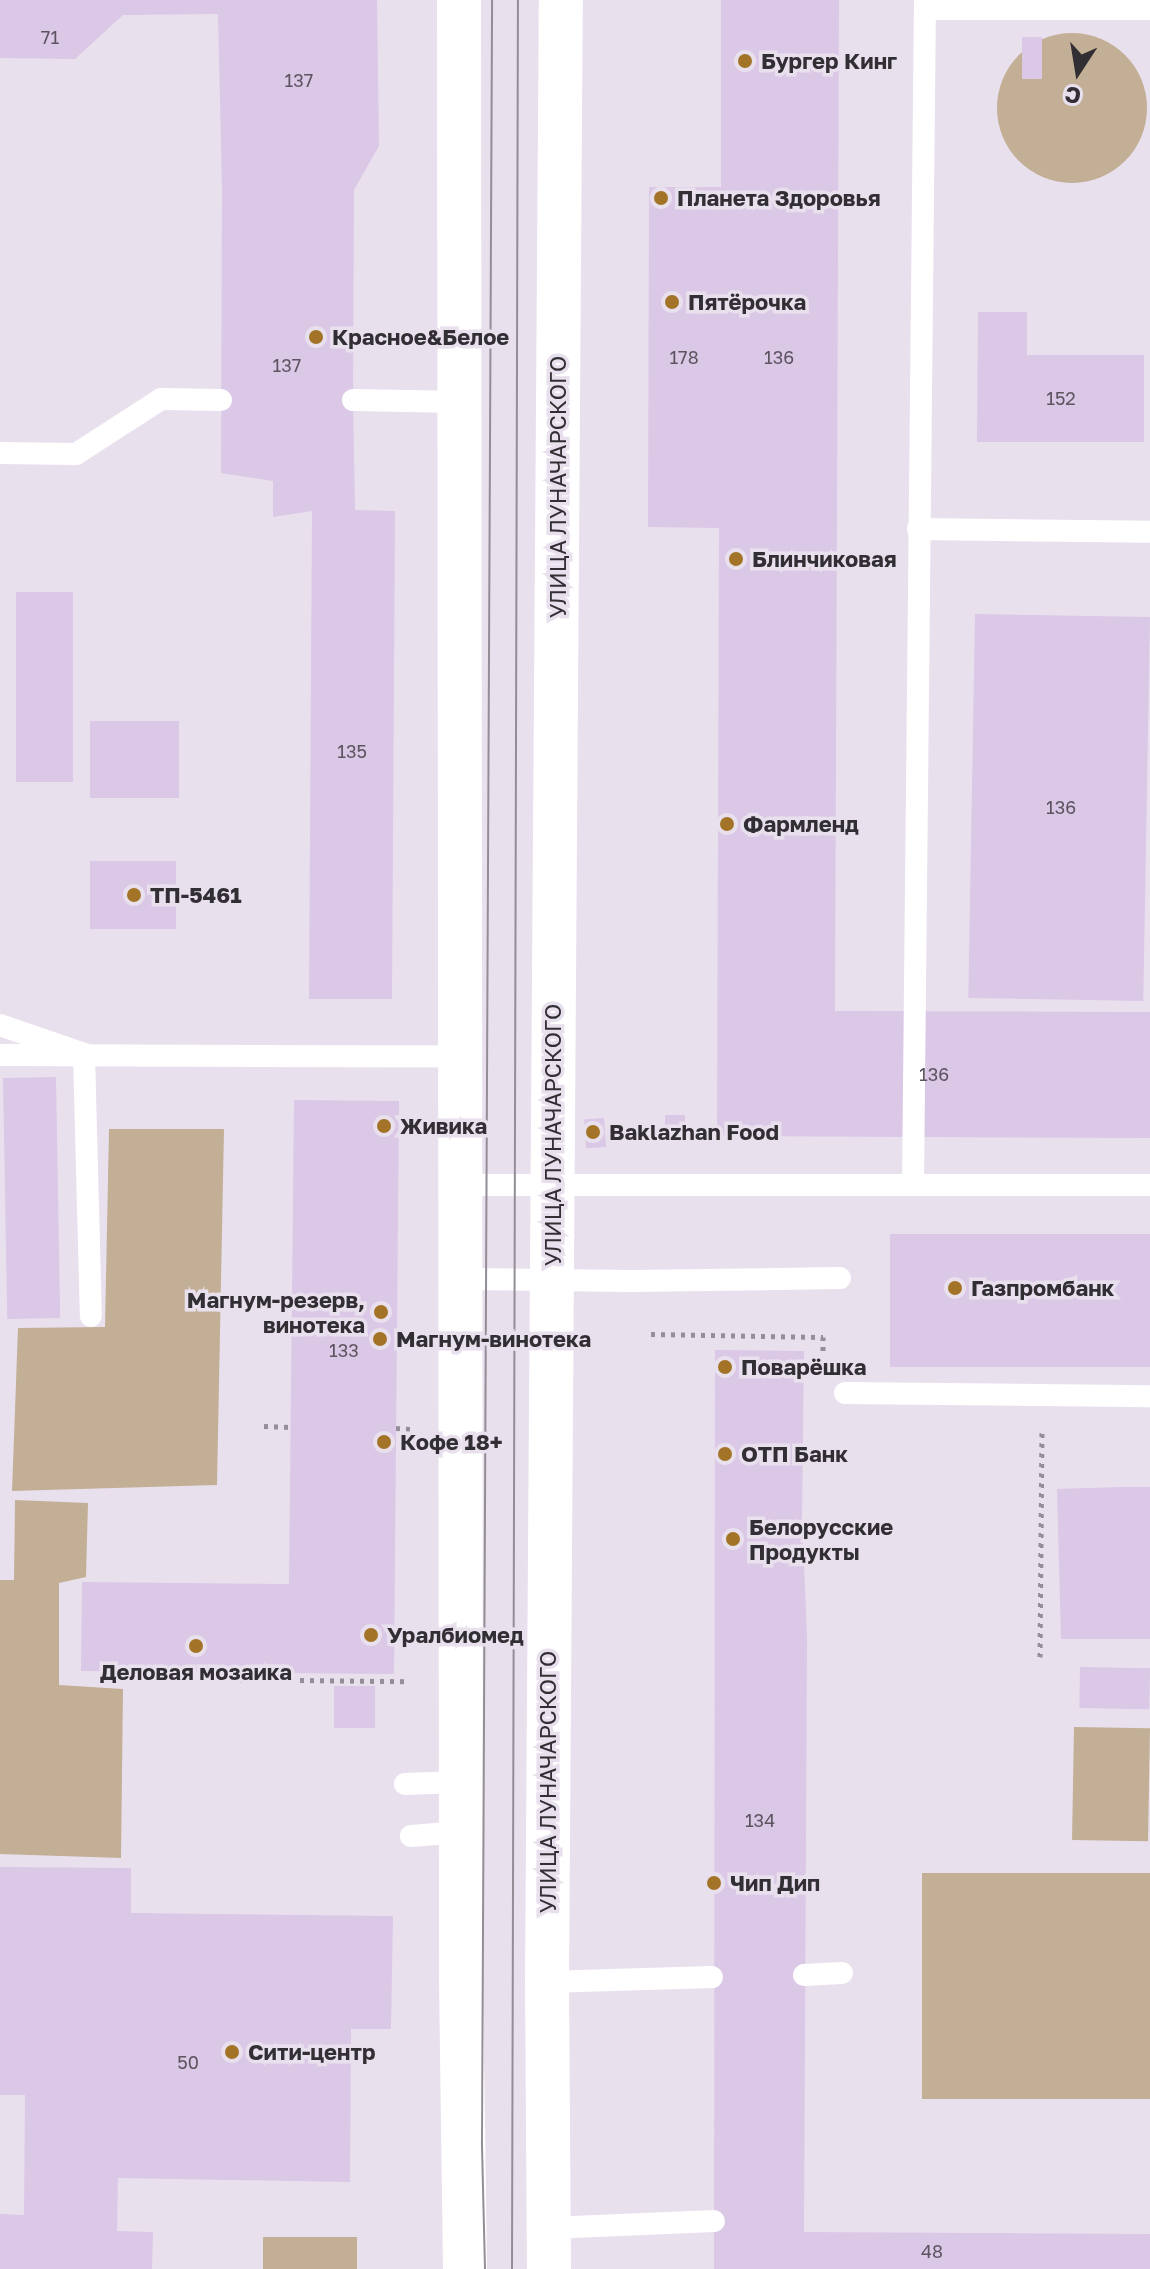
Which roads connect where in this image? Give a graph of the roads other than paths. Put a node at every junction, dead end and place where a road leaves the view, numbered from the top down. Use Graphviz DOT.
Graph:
graph roads {
  1 [pos="459,0"];
  2 [pos="561,0"];
  3 [pos="925,4"];
  4 [pos="1150,9"];
  5 [pos="221,400"];
  6 [pos="353,400"];
  7 [pos="460,402"];
  8 [pos="0,453"];
  9 [pos="918,529"];
  10 [pos="1150,532"];
  11 [pos="0,1025"];
  12 [pos="84,1054"];
  13 [pos="0,1055"];
  14 [pos="460,1057"];
  15 [pos="913,1184"];
  16 [pos="460,1185"];
  17 [pos="553,1185"];
  18 [pos="1150,1185"];
  19 [pos="840,1278"];
  20 [pos="460,1279"];
  21 [pos="552,1280"];
  22 [pos="91,1316"];
  23 [pos="845,1393"];
  24 [pos="1150,1396"];
  25 [pos="461,1782"];
  26 [pos="405,1784"];
  27 [pos="461,1832"];
  28 [pos="411,1836"];
  29 [pos="842,1973"];
  30 [pos="804,1975"];
  31 [pos="712,1977"];
  32 [pos="547,1982"];
  33 [pos="714,2221"];
  34 [pos="549,2248"];
  35 [pos="465,2269"];
  1 -- 7 [label="main road"];
  2 -- 17 [label="main road, УЛИЦА ЛУНАЧАРСКОГО"];
  3 -- 4 [label="lane"];
  3 -- 9 [label="lane"];
  5 -- 8 [label="lane"];
  6 -- 7 [label="lane"];
  7 -- 14 [label="main road"];
  9 -- 10 [label="lane"];
  9 -- 15 [label="lane"];
  11 -- 12 [label="lane"];
  12 -- 13 [label="lane"];
  12 -- 14 [label="lane"];
  12 -- 22 [label="lane"];
  14 -- 16 [label="main road"];
  15 -- 17 [label="lane"];
  15 -- 18 [label="lane"];
  16 -- 17 [label="lane"];
  16 -- 20 [label="main road"];
  17 -- 21 [label="main road, УЛИЦА ЛУНАЧАРСКОГО"];
  19 -- 21 [label="lane"];
  20 -- 21 [label="lane"];
  20 -- 25 [label="main road"];
  21 -- 32 [label="main road, УЛИЦА ЛУНАЧАРСКОГО"];
  23 -- 24 [label="lane"];
  25 -- 26 [label="lane"];
  25 -- 27 [label="main road"];
  27 -- 28 [label="lane"];
  27 -- 35 [label="main road"];
  29 -- 30 [label="lane"];
  31 -- 32 [label="lane"];
  32 -- 34 [label="main road, УЛИЦА ЛУНАЧАРСКОГО"];
  33 -- 34 [label="lane"];
}
